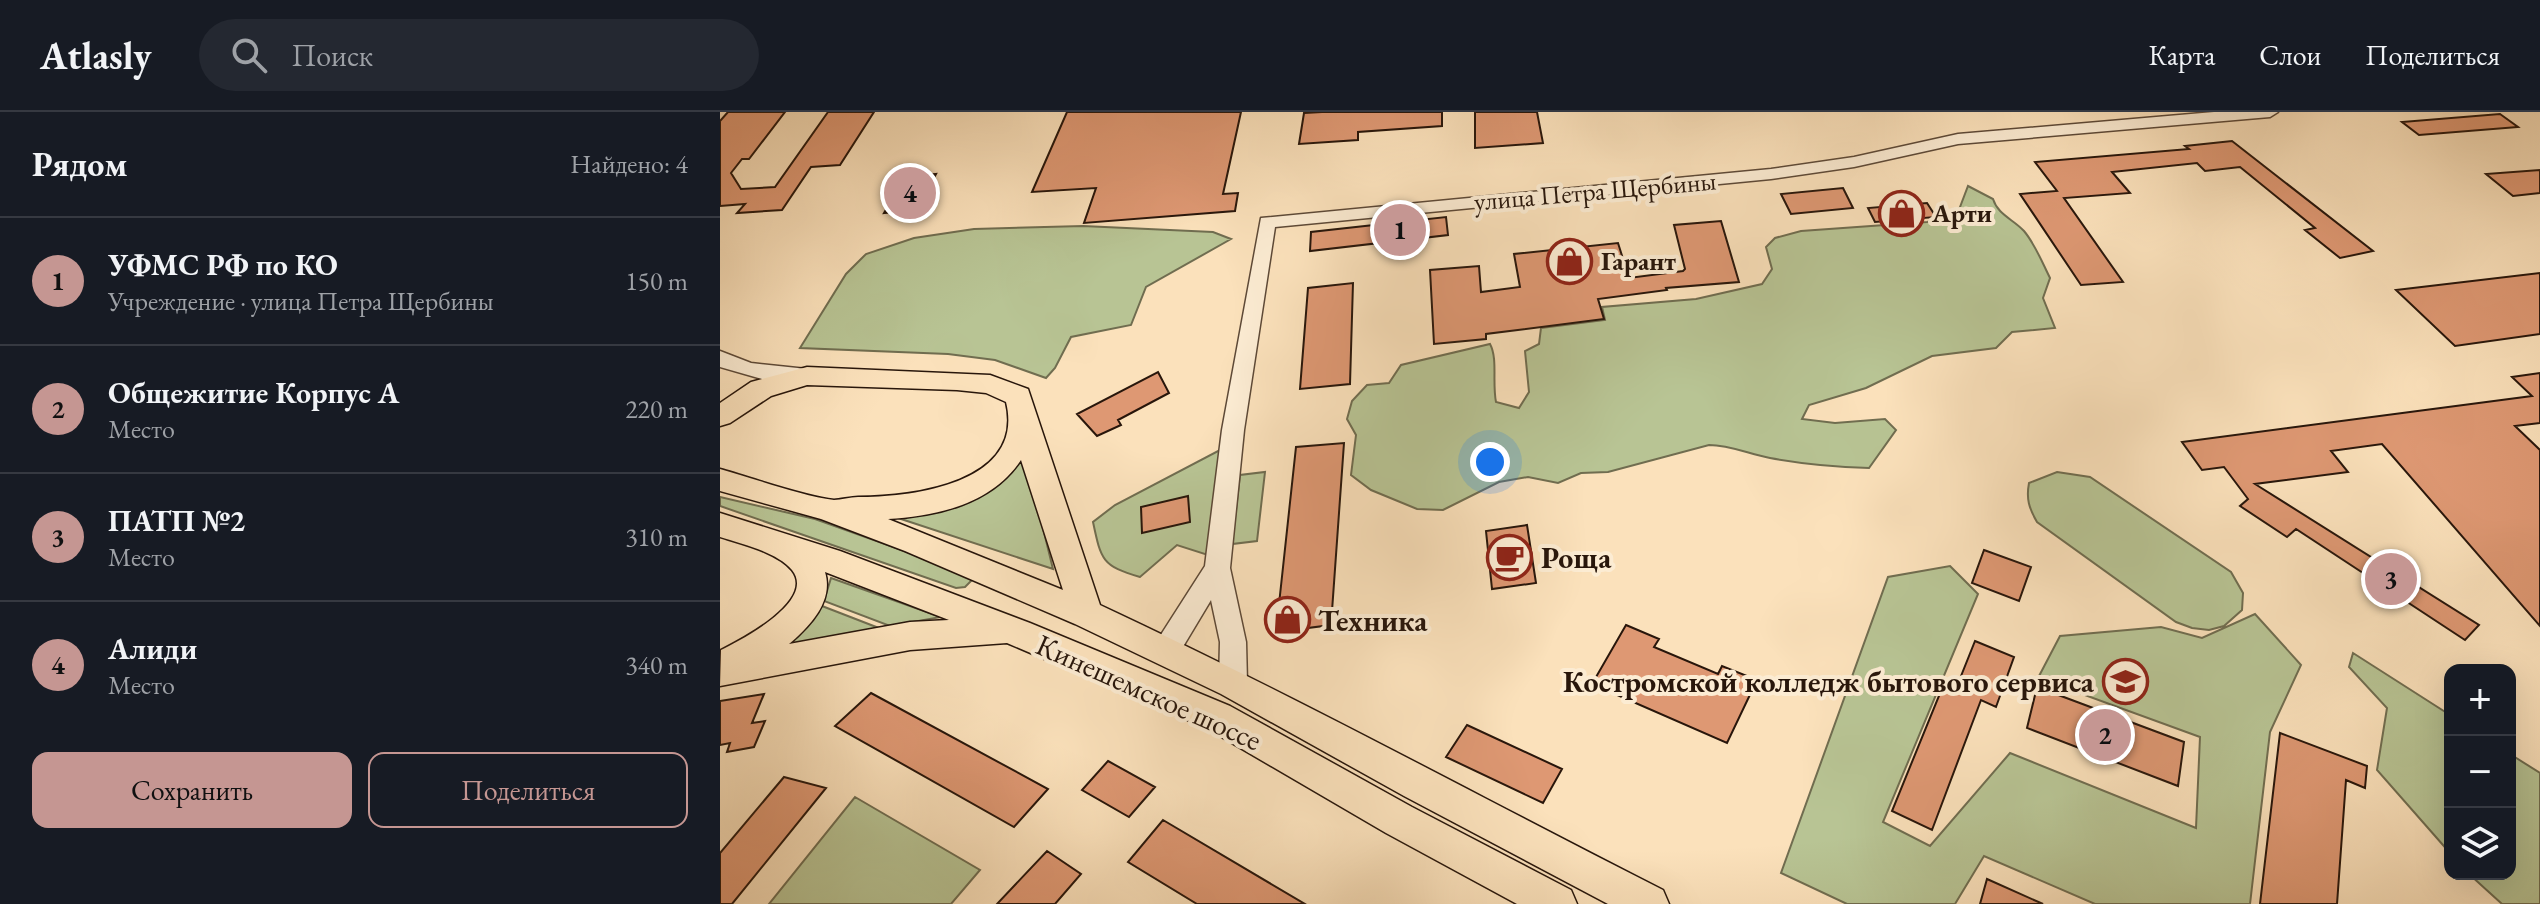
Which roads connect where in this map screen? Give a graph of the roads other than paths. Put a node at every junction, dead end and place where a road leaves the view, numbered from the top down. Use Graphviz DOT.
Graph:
graph roads {
  1 [pos="2270,112"];
  2 [pos="720,358"];
  3 [pos="807,376"];
  4 [pos="720,416"];
  5 [pos="1022,416"];
  6 [pos="720,480"];
  7 [pos="827,509"];
  8 [pos="720,525"];
  9 [pos="764,538"];
  10 [pos="1217,568"];
  11 [pos="1087,614"];
  12 [pos="1018,633"];
  13 [pos="1165,652"];
  14 [pos="720,668"];
  15 [pos="1233,683"];
  16 [pos="1557,904"];
  17 [pos="1649,904"];
  1 -- 10 [label="street, улица Петра Щербины"];
  2 -- 3 [label="street"];
  3 -- 4 [label="main road"];
  3 -- 5 [label="main road"];
  5 -- 7 [label="main road"];
  5 -- 11 [label="main road"];
  6 -- 7 [label="main road"];
  7 -- 11 [label="main road, Кинешемское шоссе"];
  8 -- 9 [label="main road, Кинешемское шоссе"];
  9 -- 12 [label="main road, Кинешемское шоссе"];
  9 -- 14 [label="main road"];
  10 -- 13 [label="street, улица Петра Щербины"];
  10 -- 15 [label="street, улица Петра Щербины"];
  11 -- 13 [label="main road, Кинешемское шоссе"];
  12 -- 14 [label="main road"];
  12 -- 16 [label="main road, Кинешемское шоссе"];
  13 -- 15 [label="main road, Кинешемское шоссе"];
  15 -- 17 [label="main road, Кинешемское шоссе"];
}
